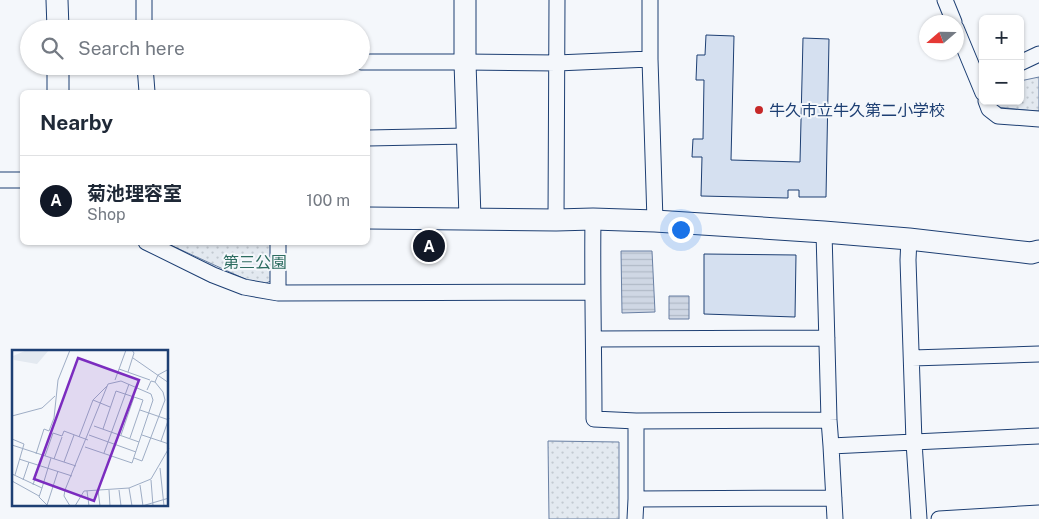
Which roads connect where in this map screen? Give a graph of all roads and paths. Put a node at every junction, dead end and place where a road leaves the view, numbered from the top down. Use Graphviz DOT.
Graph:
graph roads {
  1 [pos="57,0"];
  2 [pos="144,0"];
  3 [pos="465,0"];
  4 [pos="557,0"];
  5 [pos="650,0"];
  6 [pos="948,1"];
  7 [pos="952,15"];
  8 [pos="58,20"];
  9 [pos="144,20"];
  10 [pos="964,46"];
  11 [pos="1039,54"];
  12 [pos="650,59"];
  13 [pos="370,62"];
  14 [pos="465,62"];
  15 [pos="1024,62"];
  16 [pos="557,63"];
  17 [pos="58,75"];
  18 [pos="146,75"];
  19 [pos="979,80"];
  20 [pos="58,90"];
  21 [pos="147,90"];
  22 [pos="988,105"];
  23 [pos="1039,119"];
  24 [pos="467,136"];
  25 [pos="370,138"];
  26 [pos="0,180"];
  27 [pos="20,180"];
  28 [pos="370,218"];
  29 [pos="470,218"];
  30 [pos="593,219"];
  31 [pos="556,220"];
  32 [pos="655,220"];
  33 [pos="824,232"];
  34 [pos="909,239"];
  35 [pos="152,245"];
  36 [pos="278,245"];
  37 [pos="1039,251"];
  38 [pos="592,292"];
  39 [pos="278,293"];
  40 [pos="827,338"];
  41 [pos="594,339"];
  42 [pos="1039,354"];
  43 [pos="912,358"];
  44 [pos="829,420"];
  45 [pos="636,421"];
  46 [pos="1039,436"];
  47 [pos="914,442"];
  48 [pos="831,446"];
  49 [pos="834,498"];
  50 [pos="636,499"];
  51 [pos="1039,513"];
  52 [pos="635,519"];
  53 [pos="835,519"];
  54 [pos="919,519"];
  55 [pos="939,519"];
  1 -- 8 [label="street"];
  2 -- 9 [label="street"];
  3 -- 14 [label="street"];
  4 -- 16 [label="street"];
  5 -- 12 [label="street"];
  6 -- 7 [label="street"];
  10 -- 19 [label="street"];
  11 -- 15 [label="street"];
  12 -- 16 [label="street"];
  12 -- 32 [label="street"];
  13 -- 14 [label="street"];
  14 -- 16 [label="street"];
  14 -- 24 [label="street"];
  16 -- 31 [label="street"];
  17 -- 20 [label="street"];
  18 -- 21 [label="street"];
  22 -- 23 [label="street"];
  24 -- 25 [label="street"];
  24 -- 29 [label="street"];
  26 -- 27 [label="street"];
  28 -- 29 [label="street"];
  29 -- 31 [label="street"];
  30 -- 31 [label="street"];
  30 -- 32 [label="street"];
  30 -- 38 [label="street"];
  32 -- 33 [label="street"];
  33 -- 34 [label="street"];
  33 -- 40 [label="street"];
  34 -- 37 [label="street"];
  34 -- 43 [label="street"];
  35 -- 39 [label="street"];
  36 -- 39 [label="street"];
  38 -- 39 [label="street"];
  38 -- 41 [label="street"];
  40 -- 41 [label="street"];
  40 -- 44 [label="street"];
  41 -- 45 [label="street"];
  42 -- 43 [label="street"];
  43 -- 47 [label="street"];
  44 -- 45 [label="street"];
  44 -- 48 [label="street"];
  45 -- 50 [label="street"];
  46 -- 47 [label="street"];
  47 -- 48 [label="street"];
  47 -- 54 [label="street"];
  48 -- 49 [label="street"];
  49 -- 50 [label="street"];
  49 -- 53 [label="street"];
  50 -- 52 [label="street"];
  51 -- 55 [label="street"];
}
